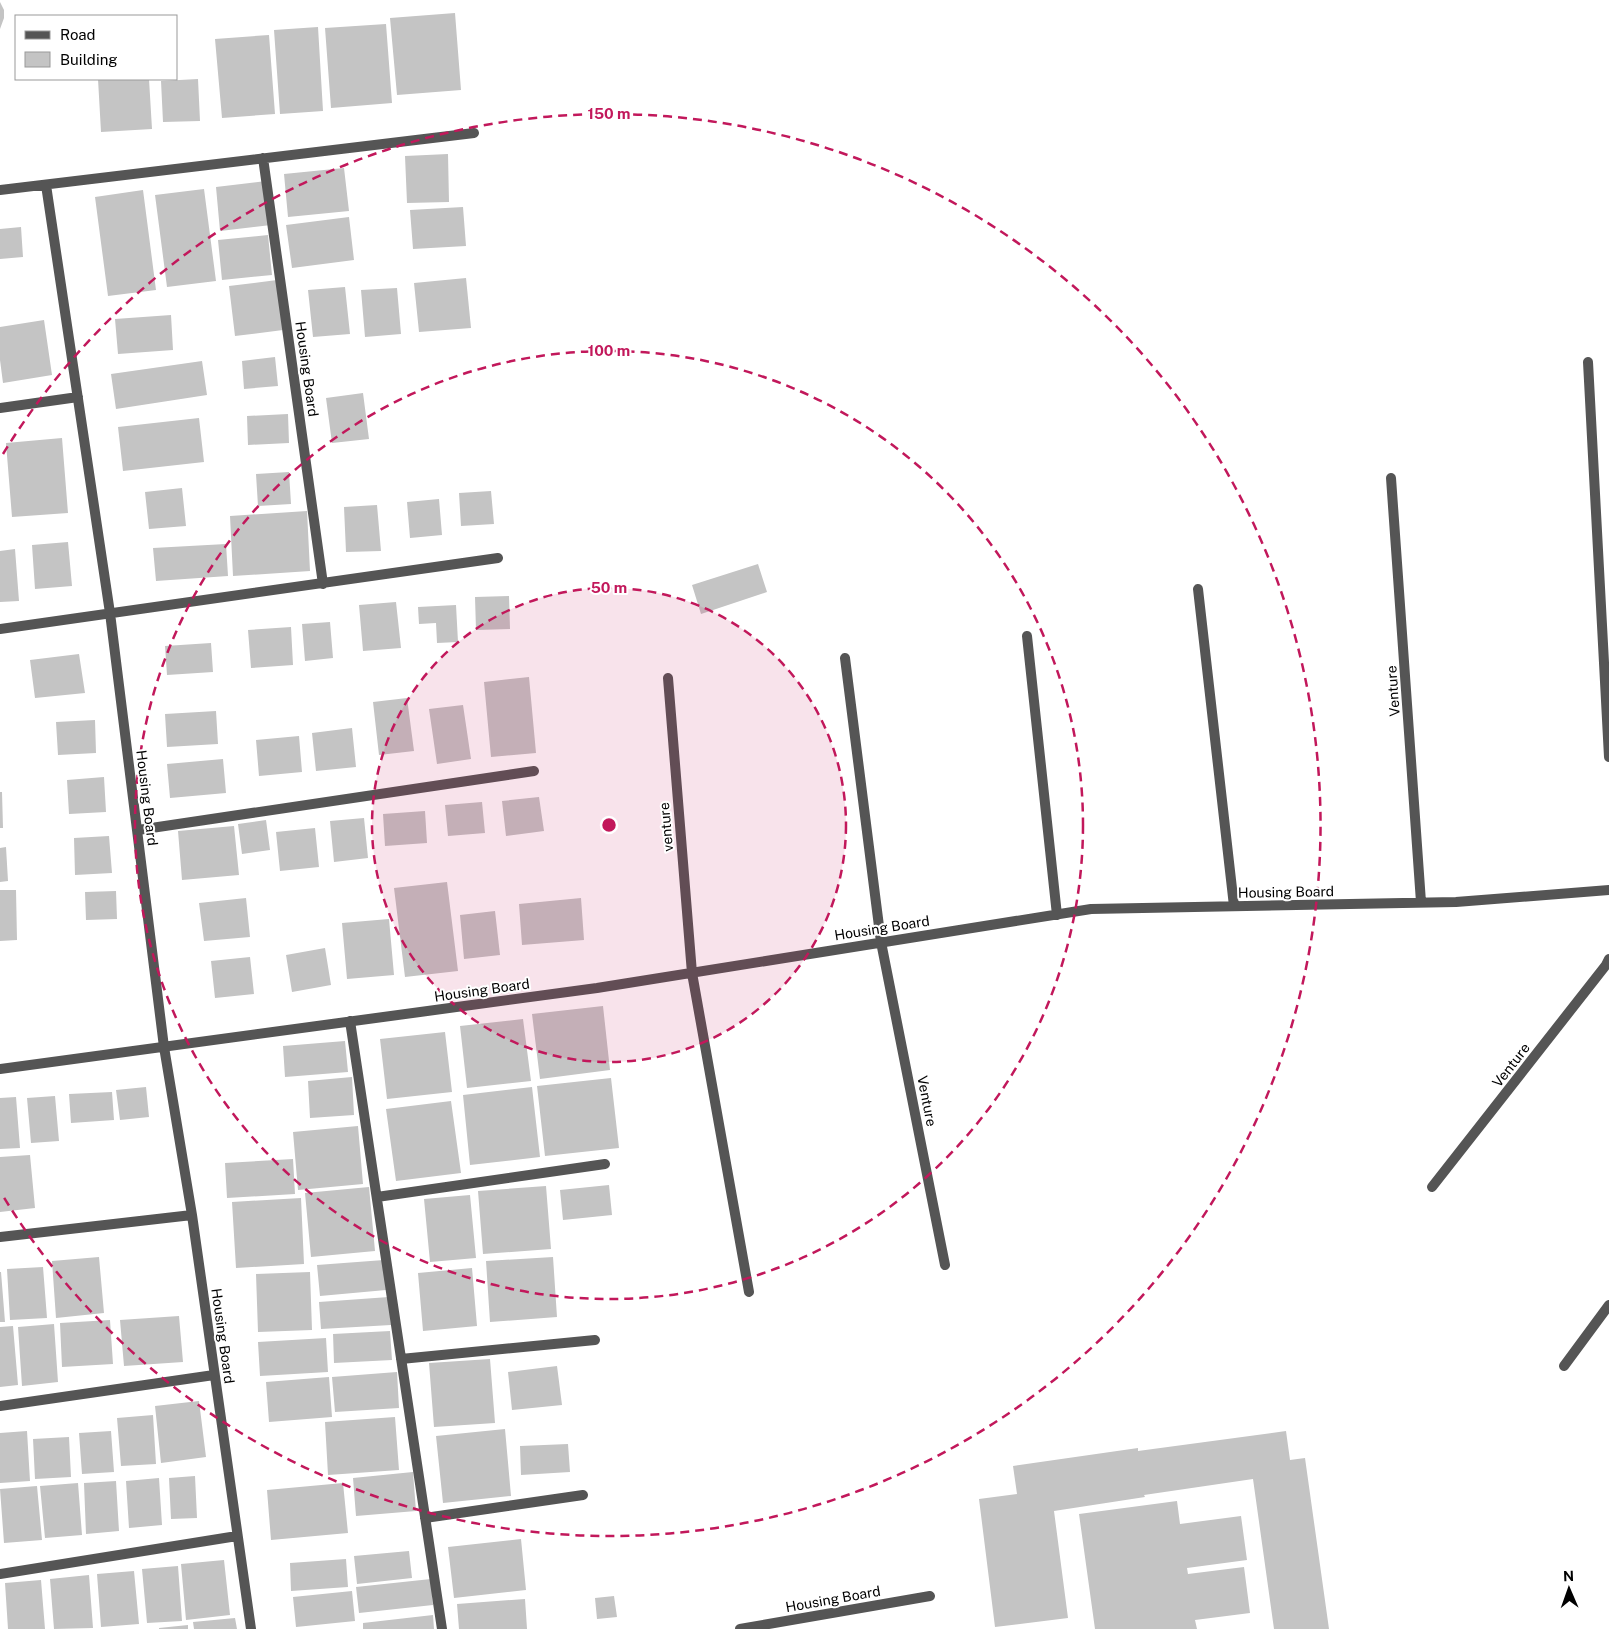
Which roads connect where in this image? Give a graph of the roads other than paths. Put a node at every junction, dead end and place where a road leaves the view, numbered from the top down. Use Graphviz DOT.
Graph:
graph roads {
  1 [pos="474,133"];
  2 [pos="263,158"];
  3 [pos="46,185"];
  4 [pos="0,190"];
  5 [pos="1588,362"];
  6 [pos="78,398"];
  7 [pos="0,408"];
  8 [pos="1391,478"];
  9 [pos="498,558"];
  10 [pos="323,584"];
  11 [pos="1198,589"];
  12 [pos="110,613"];
  13 [pos="0,629"];
  14 [pos="1027,636"];
  15 [pos="845,658"];
  16 [pos="668,678"];
  17 [pos="1609,757"];
  18 [pos="534,771"];
  19 [pos="138,830"];
  20 [pos="1609,890"];
  21 [pos="1422,902"];
  22 [pos="1234,906"];
  23 [pos="1057,915"];
  24 [pos="881,942"];
  25 [pos="1609,959"];
  26 [pos="692,973"];
  27 [pos="350,1021"];
  28 [pos="164,1047"];
  29 [pos="0,1069"];
  30 [pos="605,1164"];
  31 [pos="1432,1187"];
  32 [pos="377,1197"];
  33 [pos="192,1215"];
  34 [pos="0,1237"];
  35 [pos="945,1265"];
  36 [pos="750,1292"];
  37 [pos="1609,1305"];
  38 [pos="595,1340"];
  39 [pos="401,1359"];
  40 [pos="1564,1366"];
  41 [pos="214,1375"];
  42 [pos="0,1406"];
  43 [pos="583,1495"];
  44 [pos="425,1518"];
  45 [pos="237,1536"];
  46 [pos="0,1574"];
  47 [pos="930,1596"];
  48 [pos="250,1629"];
  49 [pos="442,1629"];
  50 [pos="740,1629"];
  1 -- 2 [label="street"];
  2 -- 3 [label="street"];
  2 -- 10 [label="street, Housing Board"];
  3 -- 4 [label="street"];
  3 -- 6 [label="street, Housing Board"];
  5 -- 17 [label="street"];
  6 -- 7 [label="street"];
  6 -- 12 [label="street, Housing Board"];
  8 -- 21 [label="street, Venture"];
  9 -- 10 [label="street"];
  10 -- 12 [label="street"];
  11 -- 22 [label="street"];
  12 -- 13 [label="street"];
  12 -- 19 [label="street, Housing Board"];
  14 -- 23 [label="street"];
  15 -- 24 [label="street"];
  16 -- 26 [label="street, venture"];
  18 -- 19 [label="street"];
  19 -- 28 [label="street, Housing Board"];
  20 -- 21 [label="street, Housing Board"];
  21 -- 22 [label="street, Housing Board"];
  22 -- 23 [label="street, Housing Board"];
  23 -- 24 [label="street, Housing Board"];
  24 -- 26 [label="street, Housing Board"];
  24 -- 35 [label="street, Venture"];
  25 -- 31 [label="street, Venture"];
  26 -- 27 [label="street, Housing Board"];
  26 -- 36 [label="street"];
  27 -- 28 [label="street, Housing Board"];
  27 -- 32 [label="street"];
  28 -- 29 [label="street, Housing Board"];
  28 -- 33 [label="street, Housing Board"];
  30 -- 32 [label="street"];
  32 -- 39 [label="street"];
  33 -- 34 [label="street"];
  33 -- 41 [label="street, Housing Board"];
  37 -- 40 [label="street"];
  38 -- 39 [label="street"];
  39 -- 44 [label="street"];
  41 -- 42 [label="street"];
  41 -- 45 [label="street, Housing Board"];
  43 -- 44 [label="street"];
  44 -- 49 [label="street"];
  45 -- 46 [label="street"];
  45 -- 48 [label="street, Housing Board"];
  47 -- 50 [label="street, Housing Board"];
}
